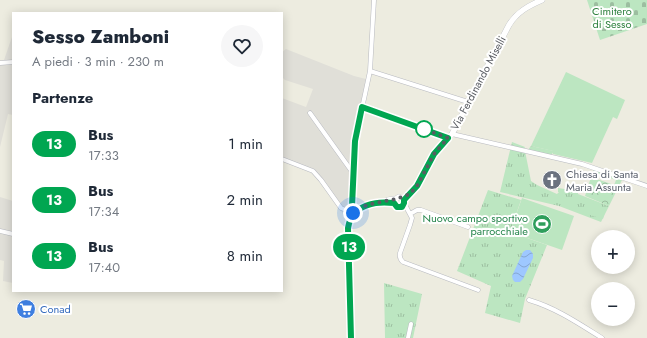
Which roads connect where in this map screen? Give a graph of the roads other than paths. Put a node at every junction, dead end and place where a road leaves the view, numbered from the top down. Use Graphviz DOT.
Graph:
graph roads {
  1 [pos="374,0"];
  2 [pos="542,0"];
  3 [pos="12,62"];
  4 [pos="0,63"];
  5 [pos="370,70"];
  6 [pos="468,102"];
  7 [pos="362,107"];
  8 [pos="310,113"];
  9 [pos="450,136"];
  10 [pos="283,159"];
  11 [pos="353,173"];
  12 [pos="647,186"];
  13 [pos="400,202"];
  14 [pos="354,213"];
  15 [pos="409,213"];
  16 [pos="468,227"];
  17 [pos="0,231"];
  18 [pos="12,234"];
  19 [pos="478,290"];
  20 [pos="529,300"];
  21 [pos="411,324"];
  22 [pos="351,338"];
  23 [pos="408,338"];
  24 [pos="602,338"];
  1 -- 5 [label="street"];
  2 -- 6 [label="street, Via Ferdinando Miselli"];
  3 -- 4 [label="street"];
  5 -- 6 [label="street"];
  5 -- 7 [label="street"];
  6 -- 9 [label="street, Via Ferdinando Miselli"];
  7 -- 9 [label="street"];
  7 -- 11 [label="street"];
  8 -- 11 [label="street"];
  9 -- 12 [label="street"];
  9 -- 13 [label="street, Via Ferdinando Miselli"];
  10 -- 14 [label="street"];
  11 -- 14 [label="street"];
  13 -- 14 [label="street, Via Ferdinando Miselli"];
  13 -- 15 [label="street"];
  14 -- 22 [label="street"];
  15 -- 16 [label="street"];
  15 -- 19 [label="street"];
  17 -- 18 [label="street"];
  20 -- 24 [label="street"];
  21 -- 23 [label="street"];
}
